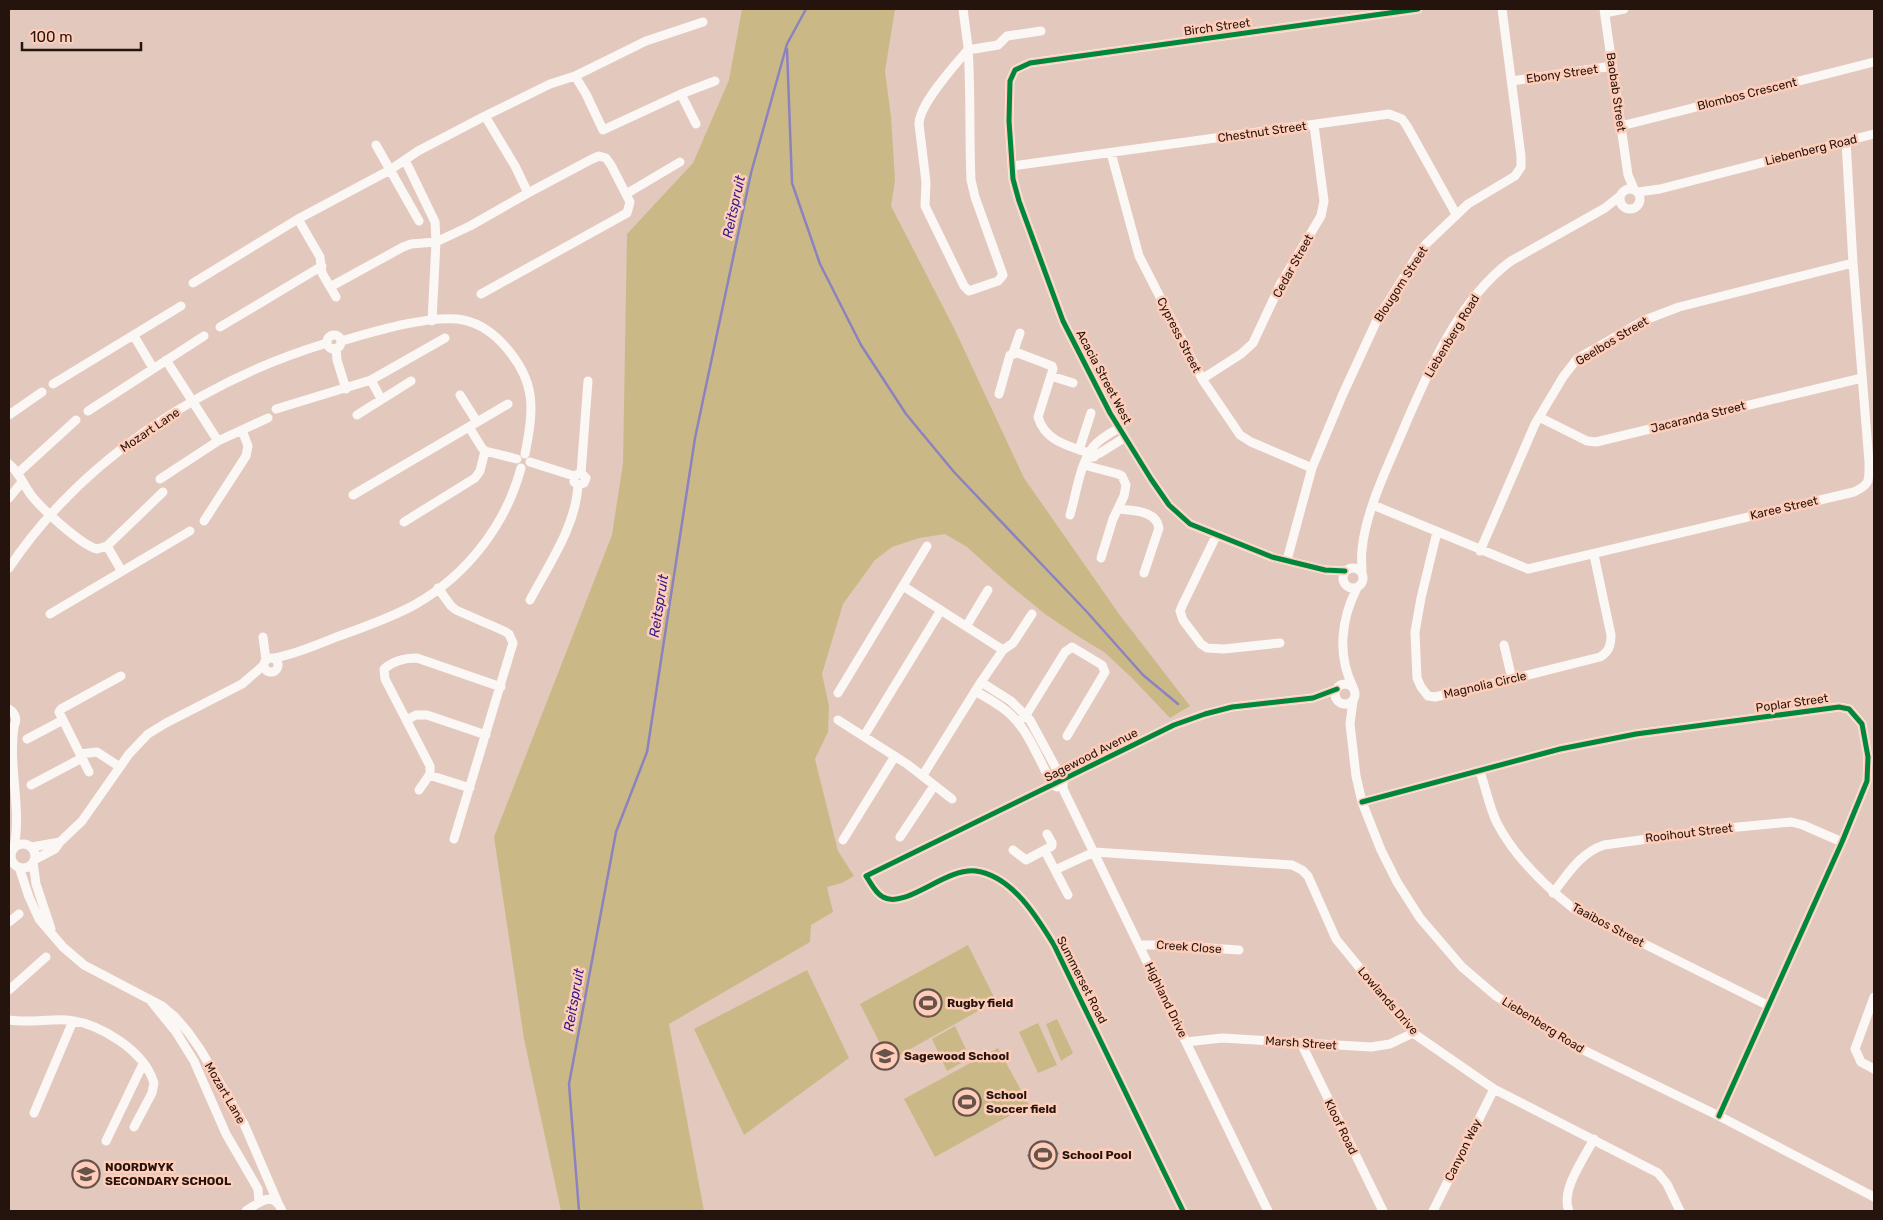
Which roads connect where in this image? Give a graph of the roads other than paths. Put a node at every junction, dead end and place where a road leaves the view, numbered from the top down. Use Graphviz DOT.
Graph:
graph roads {
  1 [pos="963,9"];
  2 [pos="1418,9"];
  3 [pos="1502,9"];
  4 [pos="1624,9"];
  5 [pos="1605,11"];
  6 [pos="703,22"];
  7 [pos="1041,31"];
  8 [pos="968,50"];
  9 [pos="1874,62"];
  10 [pos="1612,66"];
  11 [pos="1019,67"];
  12 [pos="575,76"];
  13 [pos="715,81"];
  14 [pos="1512,81"];
  15 [pos="681,94"];
  16 [pos="485,116"];
  17 [pos="696,124"];
  18 [pos="1314,124"];
  19 [pos="1620,126"];
  20 [pos="1874,134"];
  21 [pos="1846,141"];
  22 [pos="376,145"];
  23 [pos="1111,153"];
  24 [pos="405,160"];
  25 [pos="680,162"];
  26 [pos="1012,166"];
  27 [pos="390,170"];
  28 [pos="1628,175"];
  29 [pos="1660,189"];
  30 [pos="1636,190"];
  31 [pos="528,193"];
  32 [pos="1622,193"];
  33 [pos="626,194"];
  34 [pos="1640,204"];
  35 [pos="1624,207"];
  36 [pos="1605,208"];
  37 [pos="1456,214"];
  38 [pos="298,219"];
  39 [pos="419,221"];
  40 [pos="436,242"];
  41 [pos="1853,263"];
  42 [pos="322,266"];
  43 [pos="193,283"];
  44 [pos="330,287"];
  45 [pos="481,294"];
  46 [pos="336,297"];
  47 [pos="181,306"];
  48 [pos="432,321"];
  49 [pos="220,327"];
  50 [pos="1020,333"];
  51 [pos="134,336"];
  52 [pos="204,336"];
  53 [pos="445,338"];
  54 [pos="338,344"];
  55 [pos="1014,354"];
  56 [pos="166,360"];
  57 [pos="153,368"];
  58 [pos="1051,376"];
  59 [pos="1862,378"];
  60 [pos="1202,379"];
  61 [pos="372,380"];
  62 [pos="411,381"];
  63 [pos="588,381"];
  64 [pos="1073,383"];
  65 [pos="53,384"];
  66 [pos="346,388"];
  67 [pos="42,392"];
  68 [pos="460,394"];
  69 [pos="999,394"];
  70 [pos="381,399"];
  71 [pos="192,402"];
  72 [pos="508,404"];
  73 [pos="276,409"];
  74 [pos="88,411"];
  75 [pos="1091,413"];
  76 [pos="9,415"];
  77 [pos="357,415"];
  78 [pos="1540,417"];
  79 [pos="268,418"];
  80 [pos="76,420"];
  81 [pos="473,425"];
  82 [pos="1119,428"];
  83 [pos="242,430"];
  84 [pos="1109,434"];
  85 [pos="1124,438"];
  86 [pos="218,441"];
  87 [pos="1115,444"];
  88 [pos="1079,450"];
  89 [pos="485,451"];
  90 [pos="1088,458"];
  91 [pos="524,459"];
  92 [pos="9,464"];
  93 [pos="1312,468"];
  94 [pos="20,477"];
  95 [pos="578,478"];
  96 [pos="160,479"];
  97 [pos="163,492"];
  98 [pos="352,495"];
  99 [pos="9,498"];
  100 [pos="1373,505"];
  101 [pos="1119,509"];
  102 [pos="50,513"];
  103 [pos="1070,515"];
  104 [pos="204,521"];
  105 [pos="404,522"];
  106 [pos="190,531"];
  107 [pos="1437,532"];
  108 [pos="1216,536"];
  109 [pos="107,546"];
  110 [pos="927,546"];
  111 [pos="1362,550"];
  112 [pos="1480,551"];
  113 [pos="1594,555"];
  114 [pos="1101,558"];
  115 [pos="1287,560"];
  116 [pos="9,568"];
  117 [pos="121,570"];
  118 [pos="1325,570"];
  119 [pos="1346,570"];
  120 [pos="1144,572"];
  121 [pos="1362,573"];
  122 [pos="1344,583"];
  123 [pos="903,586"];
  124 [pos="438,588"];
  125 [pos="1357,588"];
  126 [pos="988,590"];
  127 [pos="530,600"];
  128 [pos="1348,604"];
  129 [pos="941,610"];
  130 [pos="50,614"];
  131 [pos="1032,614"];
  132 [pos="967,625"];
  133 [pos="264,641"];
  134 [pos="1280,643"];
  135 [pos="1504,645"];
  136 [pos="1003,650"];
  137 [pos="1344,664"];
  138 [pos="272,668"];
  139 [pos="122,676"];
  140 [pos="1512,680"];
  141 [pos="981,682"];
  142 [pos="501,686"];
  143 [pos="1338,687"];
  144 [pos="1353,687"];
  145 [pos="975,691"];
  146 [pos="838,693"];
  147 [pos="1313,698"];
  148 [pos="1353,701"];
  149 [pos="1340,704"];
  150 [pos="9,709"];
  151 [pos="1026,715"];
  152 [pos="63,720"];
  153 [pos="406,720"];
  154 [pos="838,720"];
  155 [pos="1018,722"];
  156 [pos="1350,724"];
  157 [pos="11,729"];
  158 [pos="486,735"];
  159 [pos="864,736"];
  160 [pos="1067,736"];
  161 [pos="27,739"];
  162 [pos="10,746"];
  163 [pos="81,756"];
  164 [pos="895,756"];
  165 [pos="120,767"];
  166 [pos="89,772"];
  167 [pos="1480,772"];
  168 [pos="430,775"];
  169 [pos="923,775"];
  170 [pos="32,785"];
  171 [pos="1053,785"];
  172 [pos="1063,785"];
  173 [pos="934,786"];
  174 [pos="470,788"];
  175 [pos="419,790"];
  176 [pos="952,799"];
  177 [pos="1362,802"];
  178 [pos="17,827"];
  179 [pos="1047,834"];
  180 [pos="900,837"];
  181 [pos="454,839"];
  182 [pos="843,840"];
  183 [pos="60,842"];
  184 [pos="1842,842"];
  185 [pos="30,846"];
  186 [pos="1013,850"];
  187 [pos="1045,850"];
  188 [pos="11,851"];
  189 [pos="1094,852"];
  190 [pos="33,861"];
  191 [pos="14,866"];
  192 [pos="1055,870"];
  193 [pos="866,876"];
  194 [pos="1554,893"];
  195 [pos="1068,895"];
  196 [pos="19,914"];
  197 [pos="9,922"];
  198 [pos="52,934"];
  199 [pos="1139,945"];
  200 [pos="1239,950"];
  201 [pos="46,958"];
  202 [pos="9,990"];
  203 [pos="1874,997"];
  204 [pos="150,1000"];
  205 [pos="1768,1005"];
  206 [pos="9,1020"];
  207 [pos="74,1021"];
  208 [pos="1412,1033"];
  209 [pos="1186,1042"];
  210 [pos="1301,1043"];
  211 [pos="143,1064"];
  212 [pos="1874,1069"];
  213 [pos="1494,1089"];
  214 [pos="34,1113"];
  215 [pos="1719,1116"];
  216 [pos="134,1127"];
  217 [pos="1594,1139"];
  218 [pos="106,1141"];
  219 [pos="1874,1197"];
  220 [pos="259,1202"];
  221 [pos="280,1207"];
  222 [pos="246,1211"];
  223 [pos="1183,1211"];
  224 [pos="1268,1211"];
  225 [pos="1382,1211"];
  226 [pos="1433,1211"];
  227 [pos="1569,1211"];
  228 [pos="1680,1211"];
  1 -- 8 [label="street"];
  2 -- 11 [label="street, Birch Street"];
  3 -- 14 [label="street, Blougom Street"];
  4 -- 5 [label="street"];
  5 -- 10 [label="street, Baobab Street"];
  6 -- 12 [label="street"];
  7 -- 8 [label="street"];
  8 -- 8 [label="street"];
  9 -- 19 [label="street, Blombos Crescent"];
  10 -- 14 [label="street, Ebony Street"];
  10 -- 19 [label="street, Baobab Street"];
  11 -- 26 [label="street, Acacia Street West"];
  12 -- 15 [label="street"];
  12 -- 16 [label="street"];
  13 -- 15 [label="street"];
  14 -- 37 [label="street, Blougom Street"];
  15 -- 17 [label="street"];
  16 -- 24 [label="street"];
  16 -- 31 [label="street"];
  18 -- 23 [label="street, Chestnut Street"];
  18 -- 37 [label="street, Chestnut Street"];
  18 -- 60 [label="street, Cedar Street"];
  19 -- 28 [label="street, Baobab Street"];
  20 -- 21 [label="street, Liebenberg Road"];
  21 -- 29 [label="street, Liebenberg Road"];
  21 -- 41 [label="street, Karee Street"];
  22 -- 27 [label="street"];
  23 -- 26 [label="street, Chestnut Street"];
  23 -- 60 [label="street, Cypress Street"];
  24 -- 27 [label="street"];
  24 -- 40 [label="street"];
  25 -- 33 [label="street"];
  26 -- 82 [label="street, Acacia Street West"];
  27 -- 38 [label="street"];
  27 -- 39 [label="street"];
  28 -- 30 [label="street, Baobab Street"];
  28 -- 32 [label="street, Baobab Street"];
  29 -- 30 [label="street, Liebenberg Road"];
  29 -- 34 [label="street, Liebenberg Road"];
  30 -- 32 [label="street"];
  30 -- 34 [label="street"];
  31 -- 33 [label="street"];
  31 -- 40 [label="street"];
  32 -- 35 [label="street"];
  32 -- 36 [label="street, Liebenberg Road"];
  33 -- 45 [label="street"];
  34 -- 35 [label="street"];
  35 -- 36 [label="street, Liebenberg Road"];
  36 -- 100 [label="street, Liebenberg Road"];
  37 -- 93 [label="street, Blougom Street"];
  38 -- 42 [label="street"];
  38 -- 43 [label="street"];
  40 -- 44 [label="street"];
  40 -- 48 [label="street"];
  41 -- 59 [label="street, Karee Street"];
  41 -- 78 [label="street, Geelbos Street"];
  42 -- 44 [label="street"];
  42 -- 49 [label="street"];
  44 -- 46 [label="street"];
  47 -- 51 [label="street"];
  48 -- 54 [label="street"];
  48 -- 91 [label="street"];
  50 -- 55 [label="street"];
  51 -- 57 [label="street"];
  51 -- 65 [label="street"];
  52 -- 56 [label="street"];
  53 -- 61 [label="street"];
  54 -- 66 [label="street"];
  54 -- 71 [label="street, Mozart Lane"];
  55 -- 58 [label="street"];
  55 -- 69 [label="street"];
  56 -- 57 [label="street"];
  56 -- 71 [label="street"];
  57 -- 74 [label="street"];
  58 -- 64 [label="street"];
  58 -- 88 [label="street"];
  59 -- 78 [label="street, Jacaranda Street"];
  59 -- 113 [label="street, Karee Street"];
  60 -- 93 [label="street, Cypress Street"];
  61 -- 66 [label="street"];
  61 -- 70 [label="street"];
  62 -- 70 [label="street"];
  63 -- 95 [label="street"];
  66 -- 73 [label="street"];
  67 -- 76 [label="street"];
  68 -- 81 [label="street"];
  70 -- 77 [label="street"];
  71 -- 86 [label="street"];
  71 -- 102 [label="street, Mozart Lane"];
  72 -- 81 [label="street"];
  75 -- 88 [label="street"];
  78 -- 112 [label="street, Geelbos Street"];
  79 -- 83 [label="street"];
  80 -- 94 [label="street"];
  81 -- 89 [label="street"];
  81 -- 98 [label="street"];
  82 -- 84 [label="street"];
  82 -- 85 [label="street, Acacia Street West"];
  83 -- 86 [label="street"];
  83 -- 104 [label="street"];
  84 -- 87 [label="street"];
  84 -- 90 [label="street"];
  85 -- 87 [label="street"];
  85 -- 108 [label="street, Acacia Street West"];
  86 -- 96 [label="street"];
  87 -- 90 [label="street"];
  88 -- 90 [label="street"];
  89 -- 91 [label="street"];
  89 -- 105 [label="street"];
  90 -- 101 [label="street"];
  90 -- 103 [label="street"];
  91 -- 95 [label="street"];
  91 -- 124 [label="street"];
  92 -- 94 [label="street"];
  93 -- 115 [label="street, Blougom Street"];
  94 -- 99 [label="street"];
  94 -- 102 [label="street"];
  95 -- 127 [label="street"];
  97 -- 109 [label="street"];
  100 -- 107 [label="street, Karee Street"];
  100 -- 111 [label="street, Liebenberg Road"];
  101 -- 114 [label="street"];
  101 -- 120 [label="street"];
  102 -- 109 [label="street"];
  102 -- 116 [label="street, Mozart Lane"];
  106 -- 117 [label="street"];
  107 -- 112 [label="street, Karee Street"];
  107 -- 140 [label="street, Magnolia Circle"];
  108 -- 115 [label="street, Acacia Street West"];
  108 -- 134 [label="street"];
  109 -- 117 [label="street"];
  110 -- 123 [label="street"];
  111 -- 119 [label="street, Liebenberg Road"];
  111 -- 121 [label="street, Liebenberg Road"];
  112 -- 113 [label="street, Karee Street"];
  113 -- 140 [label="street, Magnolia Circle"];
  115 -- 118 [label="street, Acacia Street West"];
  117 -- 130 [label="street"];
  118 -- 119 [label="street, Acacia Street West"];
  118 -- 122 [label="street, Acacia Street West"];
  119 -- 121 [label="street"];
  119 -- 122 [label="street"];
  121 -- 125 [label="street"];
  122 -- 125 [label="street"];
  122 -- 128 [label="street"];
  123 -- 129 [label="street"];
  123 -- 146 [label="street"];
  124 -- 138 [label="street"];
  124 -- 142 [label="street"];
  125 -- 128 [label="street"];
  126 -- 132 [label="street"];
  128 -- 137 [label="street"];
  129 -- 132 [label="street"];
  129 -- 159 [label="street"];
  131 -- 136 [label="street"];
  132 -- 136 [label="street"];
  133 -- 138 [label="street"];
  135 -- 140 [label="street"];
  136 -- 141 [label="street"];
  137 -- 143 [label="street"];
  137 -- 144 [label="street"];
  138 -- 165 [label="street"];
  139 -- 152 [label="street"];
  141 -- 145 [label="street"];
  141 -- 151 [label="street, Highland Drive"];
  142 -- 153 [label="street"];
  142 -- 158 [label="street"];
  143 -- 144 [label="street"];
  143 -- 147 [label="street, Sagewood Avenue"];
  143 -- 149 [label="street"];
  144 -- 148 [label="street"];
  145 -- 155 [label="street"];
  145 -- 169 [label="street"];
  147 -- 149 [label="street, Sagewood Avenue"];
  147 -- 172 [label="street, Sagewood Avenue"];
  148 -- 149 [label="street"];
  148 -- 156 [label="street, Liebenberg Road"];
  149 -- 156 [label="street, Liebenberg Road"];
  150 -- 157 [label="street"];
  151 -- 155 [label="street"];
  151 -- 160 [label="street"];
  151 -- 172 [label="street, Highland Drive"];
  152 -- 161 [label="street"];
  152 -- 163 [label="street"];
  153 -- 158 [label="street"];
  153 -- 168 [label="street"];
  154 -- 159 [label="street"];
  155 -- 171 [label="street"];
  156 -- 177 [label="street, Liebenberg Road"];
  157 -- 162 [label="street"];
  158 -- 174 [label="street"];
  159 -- 164 [label="street"];
  162 -- 178 [label="street"];
  163 -- 165 [label="street"];
  163 -- 166 [label="street"];
  163 -- 170 [label="street"];
  164 -- 169 [label="street"];
  164 -- 182 [label="street"];
  165 -- 183 [label="street"];
  167 -- 177 [label="street, Poplar Street"];
  167 -- 184 [label="street, Poplar Street"];
  167 -- 194 [label="street, Taaibos Street"];
  168 -- 174 [label="street"];
  168 -- 175 [label="street"];
  169 -- 173 [label="street"];
  171 -- 172 [label="street, Sagewood Avenue"];
  171 -- 193 [label="street, Sagewood Avenue"];
  172 -- 189 [label="street, Highland Drive"];
  173 -- 176 [label="street"];
  173 -- 180 [label="street"];
  174 -- 181 [label="street"];
  177 -- 215 [label="street, Liebenberg Road"];
  178 -- 185 [label="street"];
  178 -- 188 [label="street"];
  179 -- 187 [label="street"];
  183 -- 185 [label="street"];
  183 -- 190 [label="street"];
  184 -- 194 [label="street, Rooihout Street"];
  184 -- 205 [label="street, Poplar Street"];
  185 -- 188 [label="street"];
  185 -- 190 [label="street"];
  186 -- 187 [label="street"];
  187 -- 192 [label="street"];
  188 -- 191 [label="street"];
  189 -- 192 [label="street"];
  189 -- 199 [label="street, Highland Drive"];
  189 -- 208 [label="street, Lowlands Drive"];
  190 -- 191 [label="street"];
  190 -- 198 [label="street, Mozart Lane"];
  191 -- 198 [label="street, Mozart Lane"];
  192 -- 195 [label="street"];
  193 -- 223 [label="street, Summerset Road"];
  194 -- 205 [label="street, Taaibos Street"];
  196 -- 197 [label="street"];
  198 -- 204 [label="street, Mozart Lane"];
  199 -- 200 [label="street, Creek Close"];
  199 -- 209 [label="street, Highland Drive"];
  201 -- 202 [label="street"];
  203 -- 212 [label="street"];
  204 -- 220 [label="street, Mozart Lane"];
  204 -- 221 [label="street, Mozart Lane"];
  205 -- 215 [label="street, Poplar Street"];
  206 -- 207 [label="street"];
  207 -- 211 [label="street"];
  207 -- 214 [label="street"];
  208 -- 210 [label="street, Marsh Street"];
  208 -- 213 [label="street, Lowlands Drive"];
  209 -- 210 [label="street, Marsh Street"];
  209 -- 224 [label="street, Highland Drive"];
  210 -- 225 [label="street, Kloof Road"];
  211 -- 216 [label="street"];
  211 -- 218 [label="street"];
  213 -- 217 [label="street, Lowlands Drive"];
  213 -- 226 [label="street, Canyon Way"];
  215 -- 219 [label="street, Liebenberg Road"];
  217 -- 227 [label="street"];
  217 -- 228 [label="street, Lowlands Drive"];
  220 -- 221 [label="street"];
  220 -- 222 [label="street"];
}
